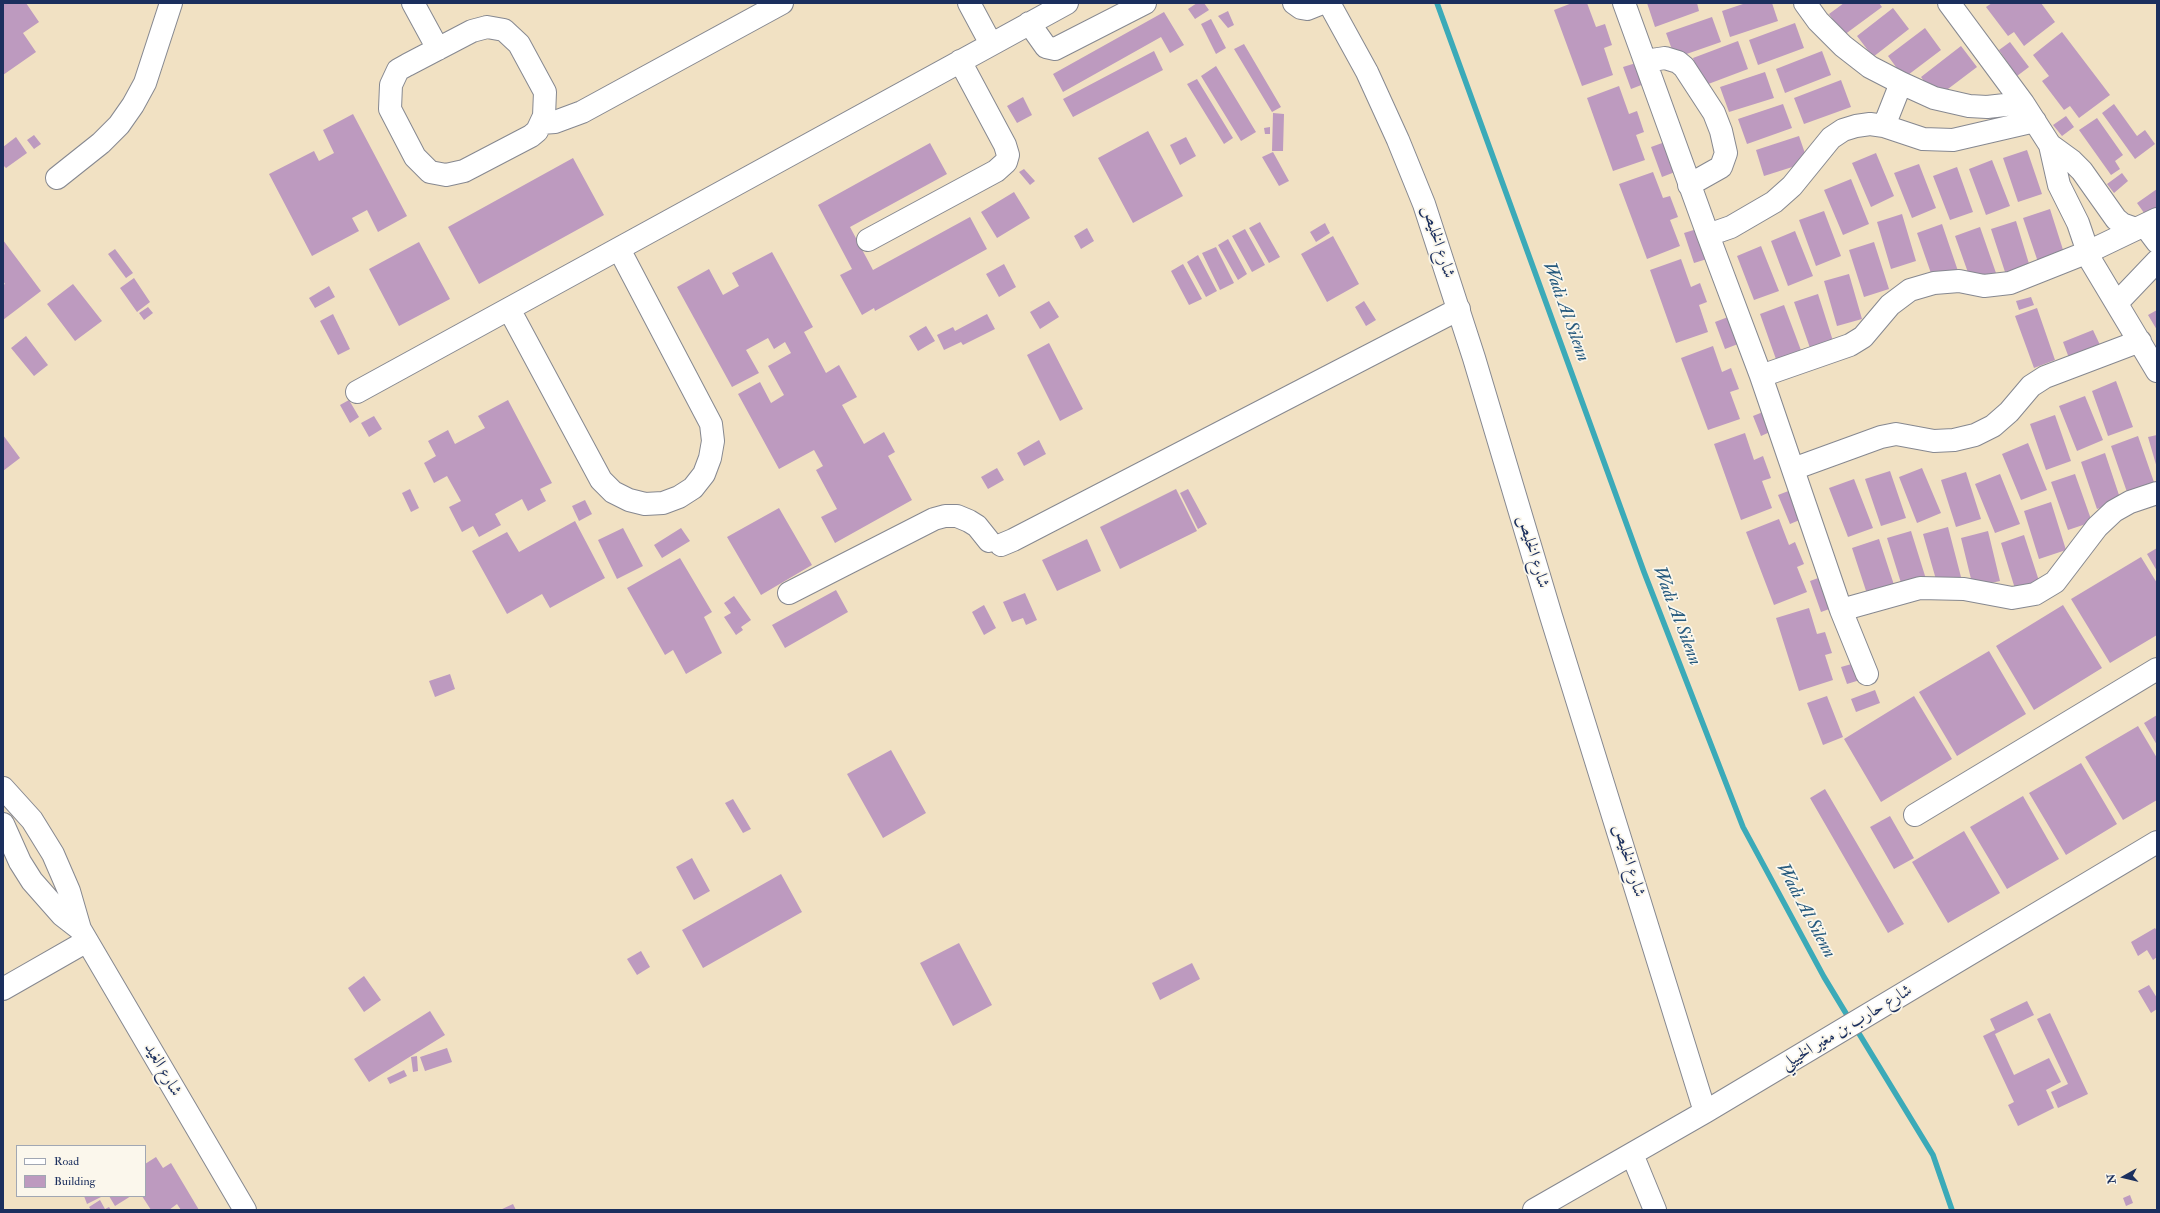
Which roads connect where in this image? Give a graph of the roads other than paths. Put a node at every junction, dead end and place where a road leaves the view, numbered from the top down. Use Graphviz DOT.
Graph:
graph roads {
  1 [pos="171,3"];
  2 [pos="413,3"];
  3 [pos="782,3"];
  4 [pos="969,3"];
  5 [pos="1067,3"];
  6 [pos="1145,3"];
  7 [pos="1294,3"];
  8 [pos="1322,3"];
  9 [pos="1329,3"];
  10 [pos="1624,3"];
  11 [pos="1805,3"];
  12 [pos="1949,3"];
  13 [pos="1029,23"];
  14 [pos="991,44"];
  15 [pos="438,49"];
  16 [pos="960,61"];
  17 [pos="1645,61"];
  18 [pos="1901,83"];
  19 [pos="2023,103"];
  20 [pos="2035,121"];
  21 [pos="541,124"];
  22 [pos="1884,126"];
  23 [pos="2050,145"];
  24 [pos="58,178"];
  25 [pos="1690,185"];
  26 [pos="2149,229"];
  27 [pos="1708,235"];
  28 [pos="868,240"];
  29 [pos="619,249"];
  30 [pos="2088,252"];
  31 [pos="2157,261"];
  32 [pos="2117,303"];
  33 [pos="509,309"];
  34 [pos="1459,309"];
  35 [pos="2140,341"];
  36 [pos="2157,371"];
  37 [pos="1761,376"];
  38 [pos="357,392"];
  39 [pos="1793,469"];
  40 [pos="2157,493"];
  41 [pos="789,593"];
  42 [pos="1841,610"];
  43 [pos="2157,669"];
  44 [pos="1867,674"];
  45 [pos="3,788"];
  46 [pos="1915,815"];
  47 [pos="3,824"];
  48 [pos="2157,842"];
  49 [pos="83,935"];
  50 [pos="3,989"];
  51 [pos="1705,1112"];
  52 [pos="1632,1154"];
  53 [pos="245,1210"];
  54 [pos="1534,1210"];
  55 [pos="1655,1210"];
  1 -- 24 [label="street"];
  2 -- 15 [label="street"];
  3 -- 21 [label="street"];
  4 -- 14 [label="street"];
  5 -- 13 [label="street"];
  6 -- 13 [label="street"];
  7 -- 8 [label="street"];
  9 -- 34 [label="street, شارع الخليص"];
  10 -- 17 [label="street"];
  11 -- 18 [label="street"];
  12 -- 19 [label="street"];
  13 -- 14 [label="street"];
  14 -- 16 [label="street"];
  15 -- 21 [label="street"];
  15 -- 21 [label="street"];
  16 -- 28 [label="street"];
  16 -- 29 [label="street"];
  17 -- 25 [label="street"];
  17 -- 25 [label="street"];
  18 -- 19 [label="street"];
  18 -- 22 [label="street"];
  19 -- 20 [label="street"];
  20 -- 22 [label="street"];
  20 -- 23 [label="street"];
  22 -- 27 [label="street"];
  23 -- 26 [label="street"];
  23 -- 30 [label="street"];
  25 -- 27 [label="street"];
  26 -- 30 [label="street"];
  27 -- 37 [label="street"];
  29 -- 33 [label="street"];
  29 -- 33 [label="street"];
  30 -- 32 [label="street"];
  30 -- 37 [label="street"];
  31 -- 32 [label="street"];
  32 -- 35 [label="street"];
  33 -- 38 [label="street"];
  34 -- 41 [label="street"];
  34 -- 51 [label="street, شارع الخليص"];
  35 -- 36 [label="street"];
  35 -- 39 [label="street"];
  37 -- 39 [label="street"];
  39 -- 42 [label="street"];
  40 -- 42 [label="street"];
  42 -- 44 [label="street"];
  43 -- 46 [label="street"];
  45 -- 49 [label="street, شارع الغيد"];
  47 -- 49 [label="street, شارع الغيد"];
  48 -- 51 [label="street, شارع حارب بن مغير الخييلي"];
  49 -- 50 [label="street"];
  49 -- 53 [label="street, شارع الغيد"];
  51 -- 52 [label="street, شارع حارب بن مغير الخييلي"];
  52 -- 54 [label="street, شارع حارب بن مغير الخييلي"];
  52 -- 55 [label="street"];
}
